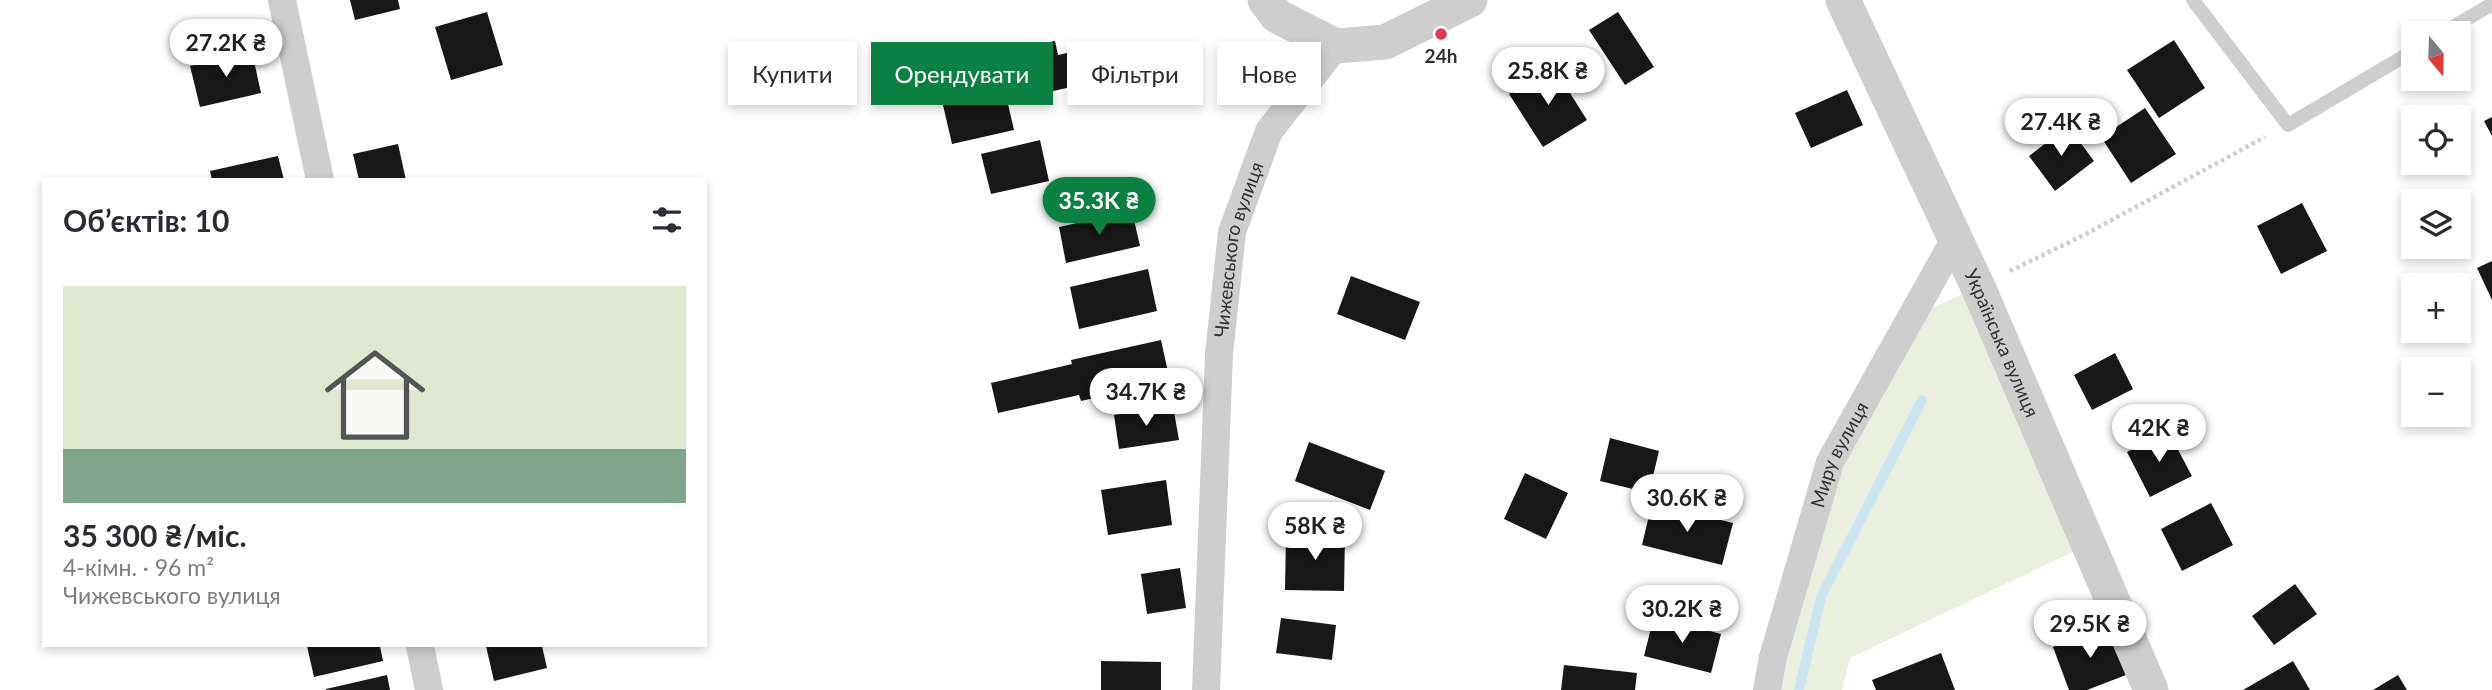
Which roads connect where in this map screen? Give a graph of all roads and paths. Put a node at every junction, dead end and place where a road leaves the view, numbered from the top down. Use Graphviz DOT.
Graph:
graph roads {
  1 [pos="282,0"];
  2 [pos="1265,0"];
  3 [pos="1470,0"];
  4 [pos="1843,0"];
  5 [pos="2193,0"];
  6 [pos="2492,5"];
  7 [pos="2464,21"];
  8 [pos="1336,46"];
  9 [pos="2401,58"];
  10 [pos="2288,124"];
  11 [pos="320,178"];
  12 [pos="1955,239"];
  13 [pos="1978,287"];
  14 [pos="419,647"];
  15 [pos="429,690"];
  16 [pos="1206,690"];
  17 [pos="1767,690"];
  18 [pos="2151,690"];
  1 -- 11 [label="street"];
  2 -- 8 [label="street"];
  3 -- 8 [label="street"];
  4 -- 12 [label="street, Українська вулиця"];
  5 -- 10 [label="lane"];
  6 -- 7 [label="lane"];
  8 -- 16 [label="street, Чижевського вулиця"];
  9 -- 10 [label="lane"];
  10 -- 13 [label="path"];
  12 -- 13 [label="street, Українська вулиця"];
  12 -- 17 [label="street, Миру вулиця"];
  13 -- 18 [label="street, Українська вулиця"];
  14 -- 15 [label="street"];
}
